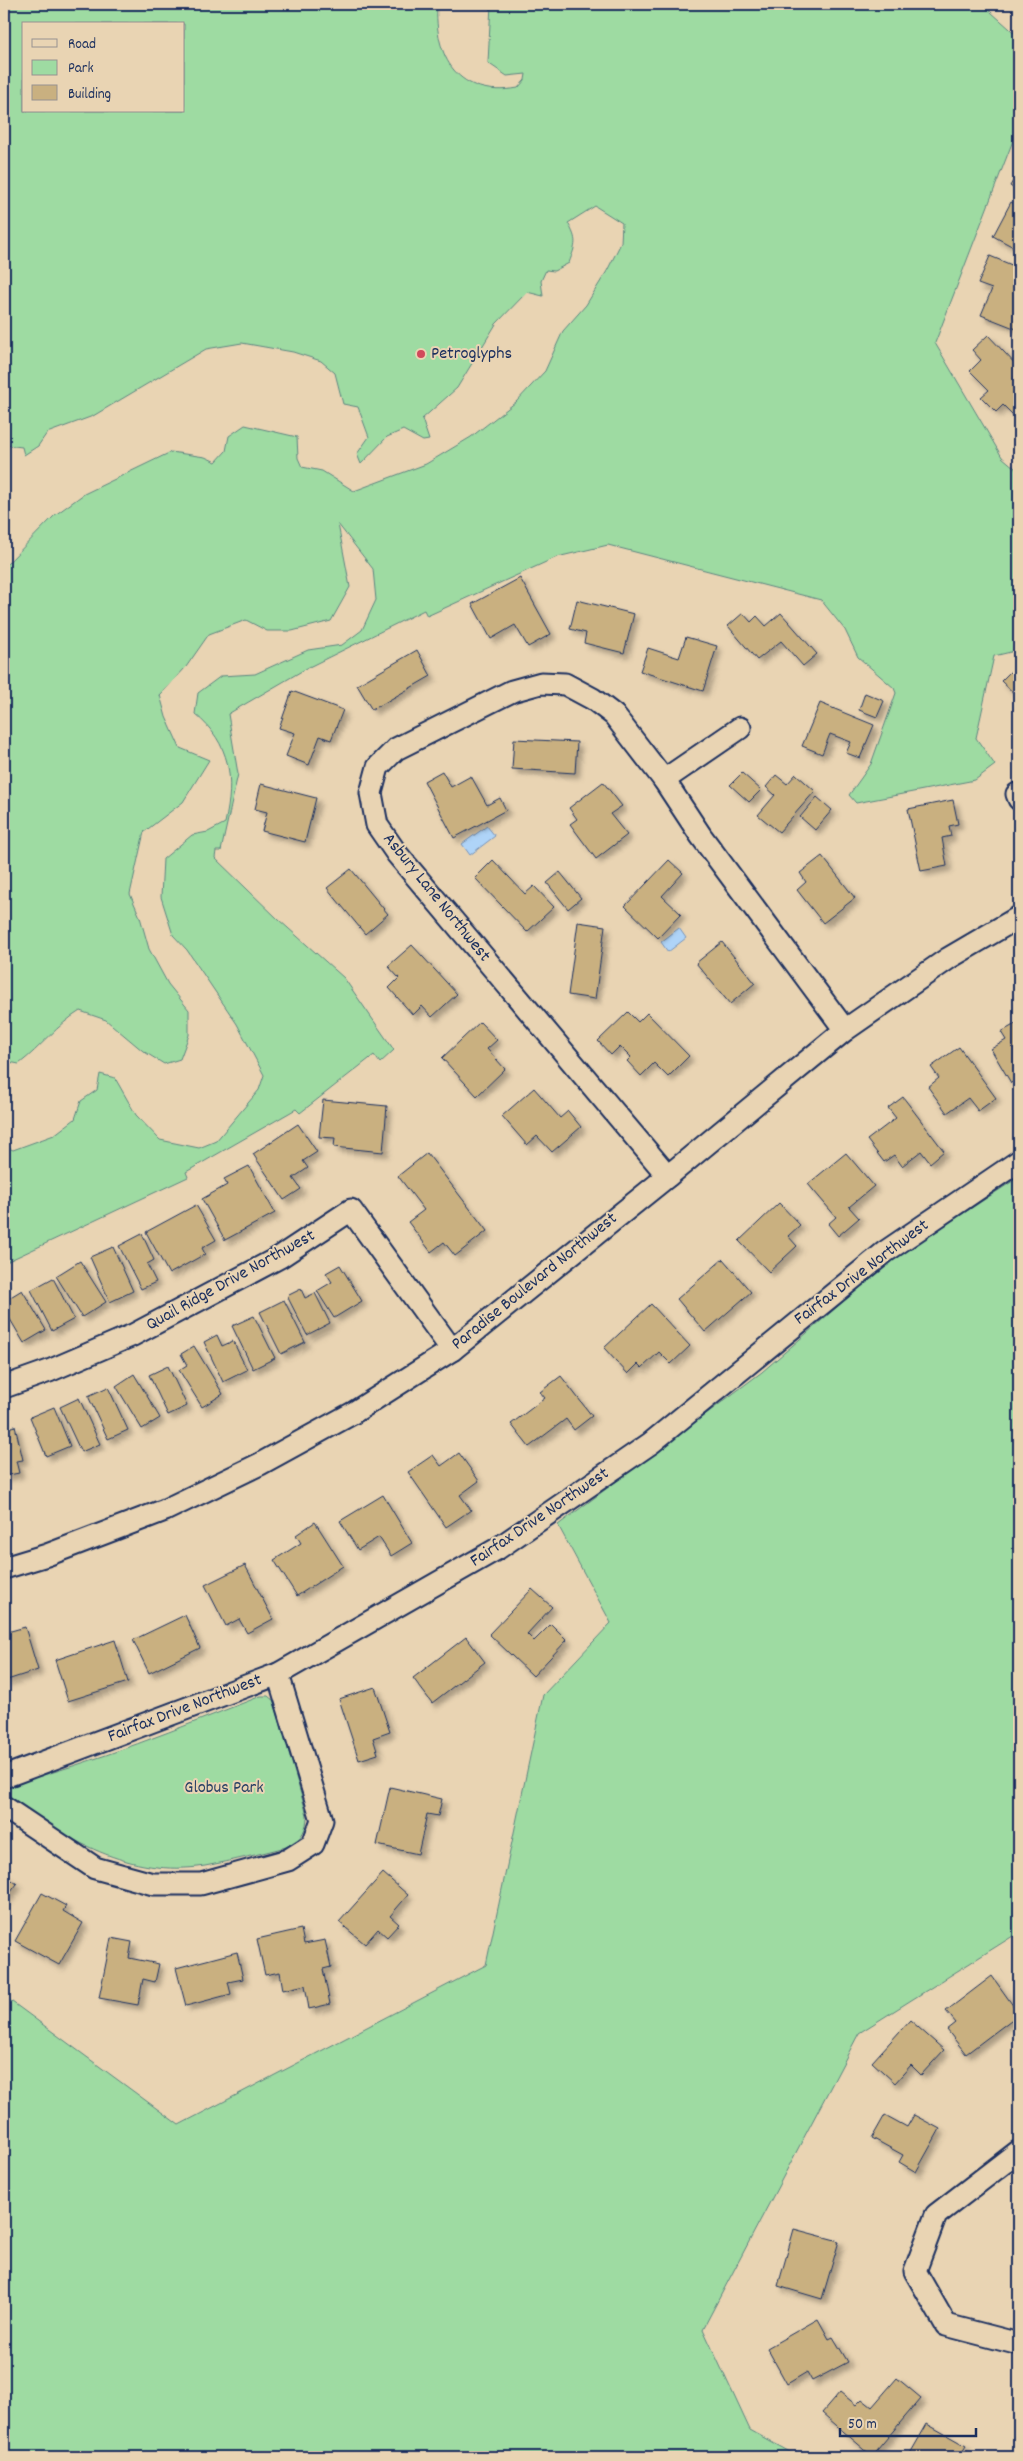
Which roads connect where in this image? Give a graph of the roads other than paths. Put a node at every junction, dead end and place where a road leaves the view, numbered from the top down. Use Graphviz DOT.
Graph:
graph roads {
  1 [pos="740,728"];
  2 [pos="664,780"];
  3 [pos="1019,917"];
  4 [pos="845,1030"];
  5 [pos="1019,1161"];
  6 [pos="668,1176"];
  7 [pos="452,1350"];
  8 [pos="4,1387"];
  9 [pos="4,1568"];
  10 [pos="278,1674"];
  11 [pos="4,1776"];
  12 [pos="4,1807"];
  13 [pos="1019,2151"];
  14 [pos="1019,2344"];
  1 -- 2 [label="street"];
  2 -- 4 [label="street, Asbury Lane Northwest"];
  2 -- 6 [label="street, Asbury Lane Northwest"];
  3 -- 4 [label="street, Paradise Boulevard Northwest"];
  4 -- 6 [label="street, Paradise Boulevard Northwest"];
  5 -- 10 [label="street, Fairfax Drive Northwest"];
  6 -- 7 [label="street, Paradise Boulevard Northwest"];
  7 -- 8 [label="street, Quail Ridge Drive Northwest"];
  7 -- 9 [label="street, Paradise Boulevard Northwest"];
  10 -- 11 [label="street, Fairfax Drive Northwest"];
  10 -- 12 [label="street"];
  13 -- 14 [label="street"];
}
